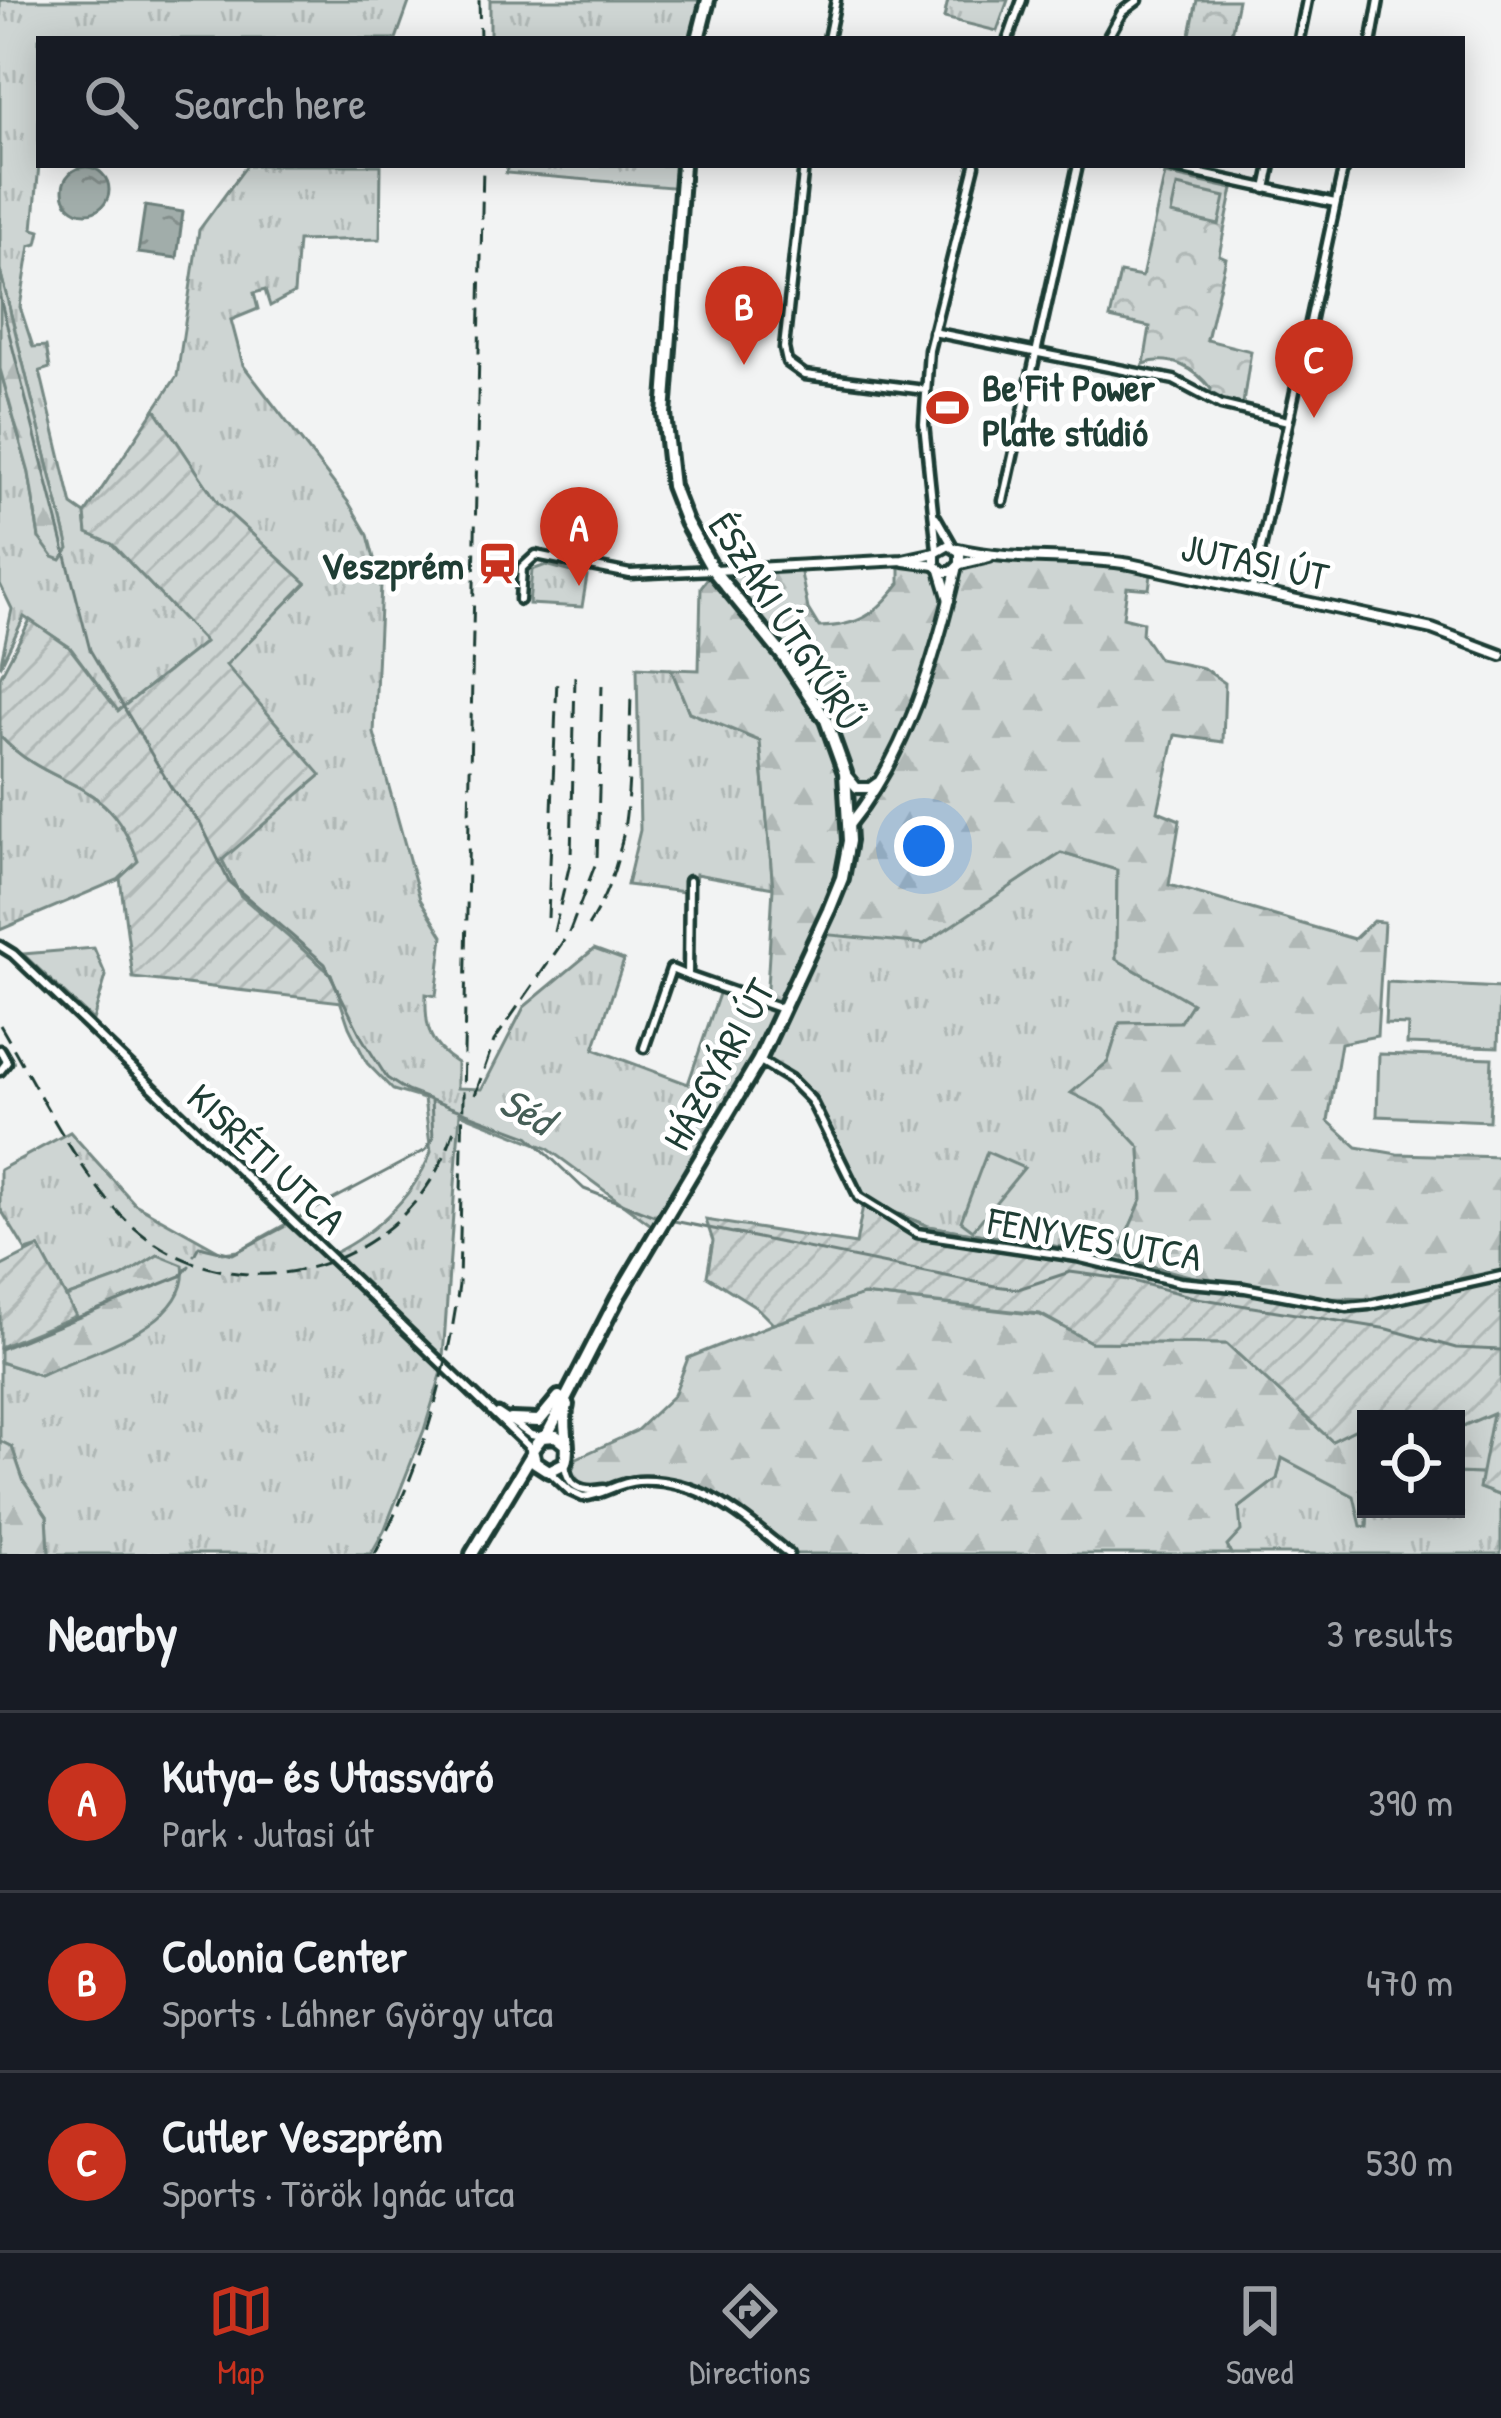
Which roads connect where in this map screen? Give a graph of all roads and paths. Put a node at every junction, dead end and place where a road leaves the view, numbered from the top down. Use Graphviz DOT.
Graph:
graph roads {
  1 [pos="708,0"];
  2 [pos="836,0"];
  3 [pos="1022,0"];
  4 [pos="1138,0"];
  5 [pos="1307,0"];
  6 [pos="1379,0"];
  7 [pos="699,36"];
  8 [pos="830,36"];
  9 [pos="1009,36"];
  10 [pos="1109,36"];
  11 [pos="1300,36"];
  12 [pos="1373,36"];
  13 [pos="683,168"];
  14 [pos="805,168"];
  15 [pos="974,168"];
  16 [pos="1077,168"];
  17 [pos="1173,168"];
  18 [pos="1270,168"];
  19 [pos="1343,168"];
  20 [pos="1266,189"];
  21 [pos="1335,203"];
  22 [pos="933,332"];
  23 [pos="1035,349"];
  24 [pos="925,390"];
  25 [pos="1289,422"];
  26 [pos="1003,500"];
  27 [pos="935,515"];
  28 [pos="955,547"];
  29 [pos="936,551"];
  30 [pos="990,556"];
  31 [pos="903,560"];
  32 [pos="958,567"];
  33 [pos="937,568"];
  34 [pos="713,570"];
  35 [pos="1252,590"];
  36 [pos="520,600"];
  37 [pos="949,602"];
  38 [pos="1501,655"];
  39 [pos="845,773"];
  40 [pos="883,778"];
  41 [pos="850,824"];
  42 [pos="689,881"];
  43 [pos="0,946"];
  44 [pos="688,976"];
  45 [pos="784,1010"];
  46 [pos="644,1048"];
  47 [pos="0,1050"];
  48 [pos="759,1060"];
  49 [pos="0,1071"];
  50 [pos="1501,1276"];
  51 [pos="578,1369"];
  52 [pos="495,1412"];
  53 [pos="511,1420"];
  54 [pos="544,1436"];
  55 [pos="566,1444"];
  56 [pos="532,1452"];
  57 [pos="565,1463"];
  58 [pos="547,1471"];
  59 [pos="613,1487"];
  60 [pos="500,1511"];
  61 [pos="472,1554"];
  62 [pos="789,1554"];
  1 -- 7 [label="main road"];
  2 -- 8 [label="street"];
  3 -- 9 [label="street"];
  4 -- 10 [label="street"];
  5 -- 11 [label="street"];
  6 -- 12 [label="street"];
  13 -- 34 [label="main road, ÉSZAKI ÚTGYŰRŰ"];
  14 -- 24 [label="street"];
  15 -- 22 [label="street"];
  16 -- 23 [label="street"];
  17 -- 20 [label="street"];
  18 -- 20 [label="street"];
  19 -- 21 [label="street"];
  20 -- 21 [label="street"];
  21 -- 25 [label="street"];
  22 -- 23 [label="street"];
  22 -- 24 [label="street"];
  23 -- 25 [label="street"];
  23 -- 26 [label="street"];
  24 -- 27 [label="street"];
  25 -- 35 [label="street"];
  27 -- 28 [label="street"];
  27 -- 29 [label="street"];
  28 -- 29 [label="street, JUTASI ÚT"];
  28 -- 30 [label="street, JUTASI ÚT"];
  28 -- 32 [label="street"];
  29 -- 31 [label="street, JUTASI ÚT"];
  29 -- 33 [label="street"];
  30 -- 32 [label="street, JUTASI ÚT"];
  30 -- 35 [label="street, JUTASI ÚT"];
  31 -- 33 [label="street, JUTASI ÚT"];
  31 -- 34 [label="street, JUTASI ÚT"];
  32 -- 33 [label="street, JUTASI ÚT"];
  32 -- 37 [label="street, HÁZGYÁRI ÚT"];
  33 -- 37 [label="street"];
  34 -- 36 [label="street, JUTASI ÚT"];
  34 -- 39 [label="main road, ÉSZAKI ÚTGYŰRŰ"];
  35 -- 38 [label="street, JUTASI ÚT"];
  37 -- 40 [label="street, HÁZGYÁRI ÚT"];
  39 -- 40 [label="street"];
  39 -- 41 [label="main road, ÉSZAKI ÚTGYŰRŰ"];
  40 -- 41 [label="street, HÁZGYÁRI ÚT"];
  41 -- 45 [label="main road, HÁZGYÁRI ÚT"];
  42 -- 44 [label="street"];
  43 -- 52 [label="street, KISRÉTI UTCA"];
  44 -- 45 [label="street"];
  44 -- 46 [label="street"];
  45 -- 48 [label="main road, HÁZGYÁRI ÚT"];
  47 -- 49 [label="street"];
  48 -- 50 [label="street, FENYVES UTCA"];
  48 -- 51 [label="main road, HÁZGYÁRI ÚT"];
  51 -- 53 [label="main road"];
  51 -- 54 [label="main road, HÁZGYÁRI ÚT"];
  51 -- 55 [label="main road, HÁZGYÁRI ÚT"];
  52 -- 53 [label="street, KISRÉTI UTCA"];
  52 -- 56 [label="street, KISRÉTI UTCA"];
  53 -- 54 [label="street, KISRÉTI UTCA"];
  54 -- 55 [label="main road"];
  54 -- 56 [label="main road"];
  55 -- 57 [label="main road"];
  56 -- 58 [label="main road"];
  56 -- 60 [label="main road"];
  57 -- 58 [label="main road"];
  57 -- 59 [label="street"];
  58 -- 59 [label="street"];
  58 -- 60 [label="main road"];
  59 -- 62 [label="street"];
  60 -- 61 [label="main road"];
}
